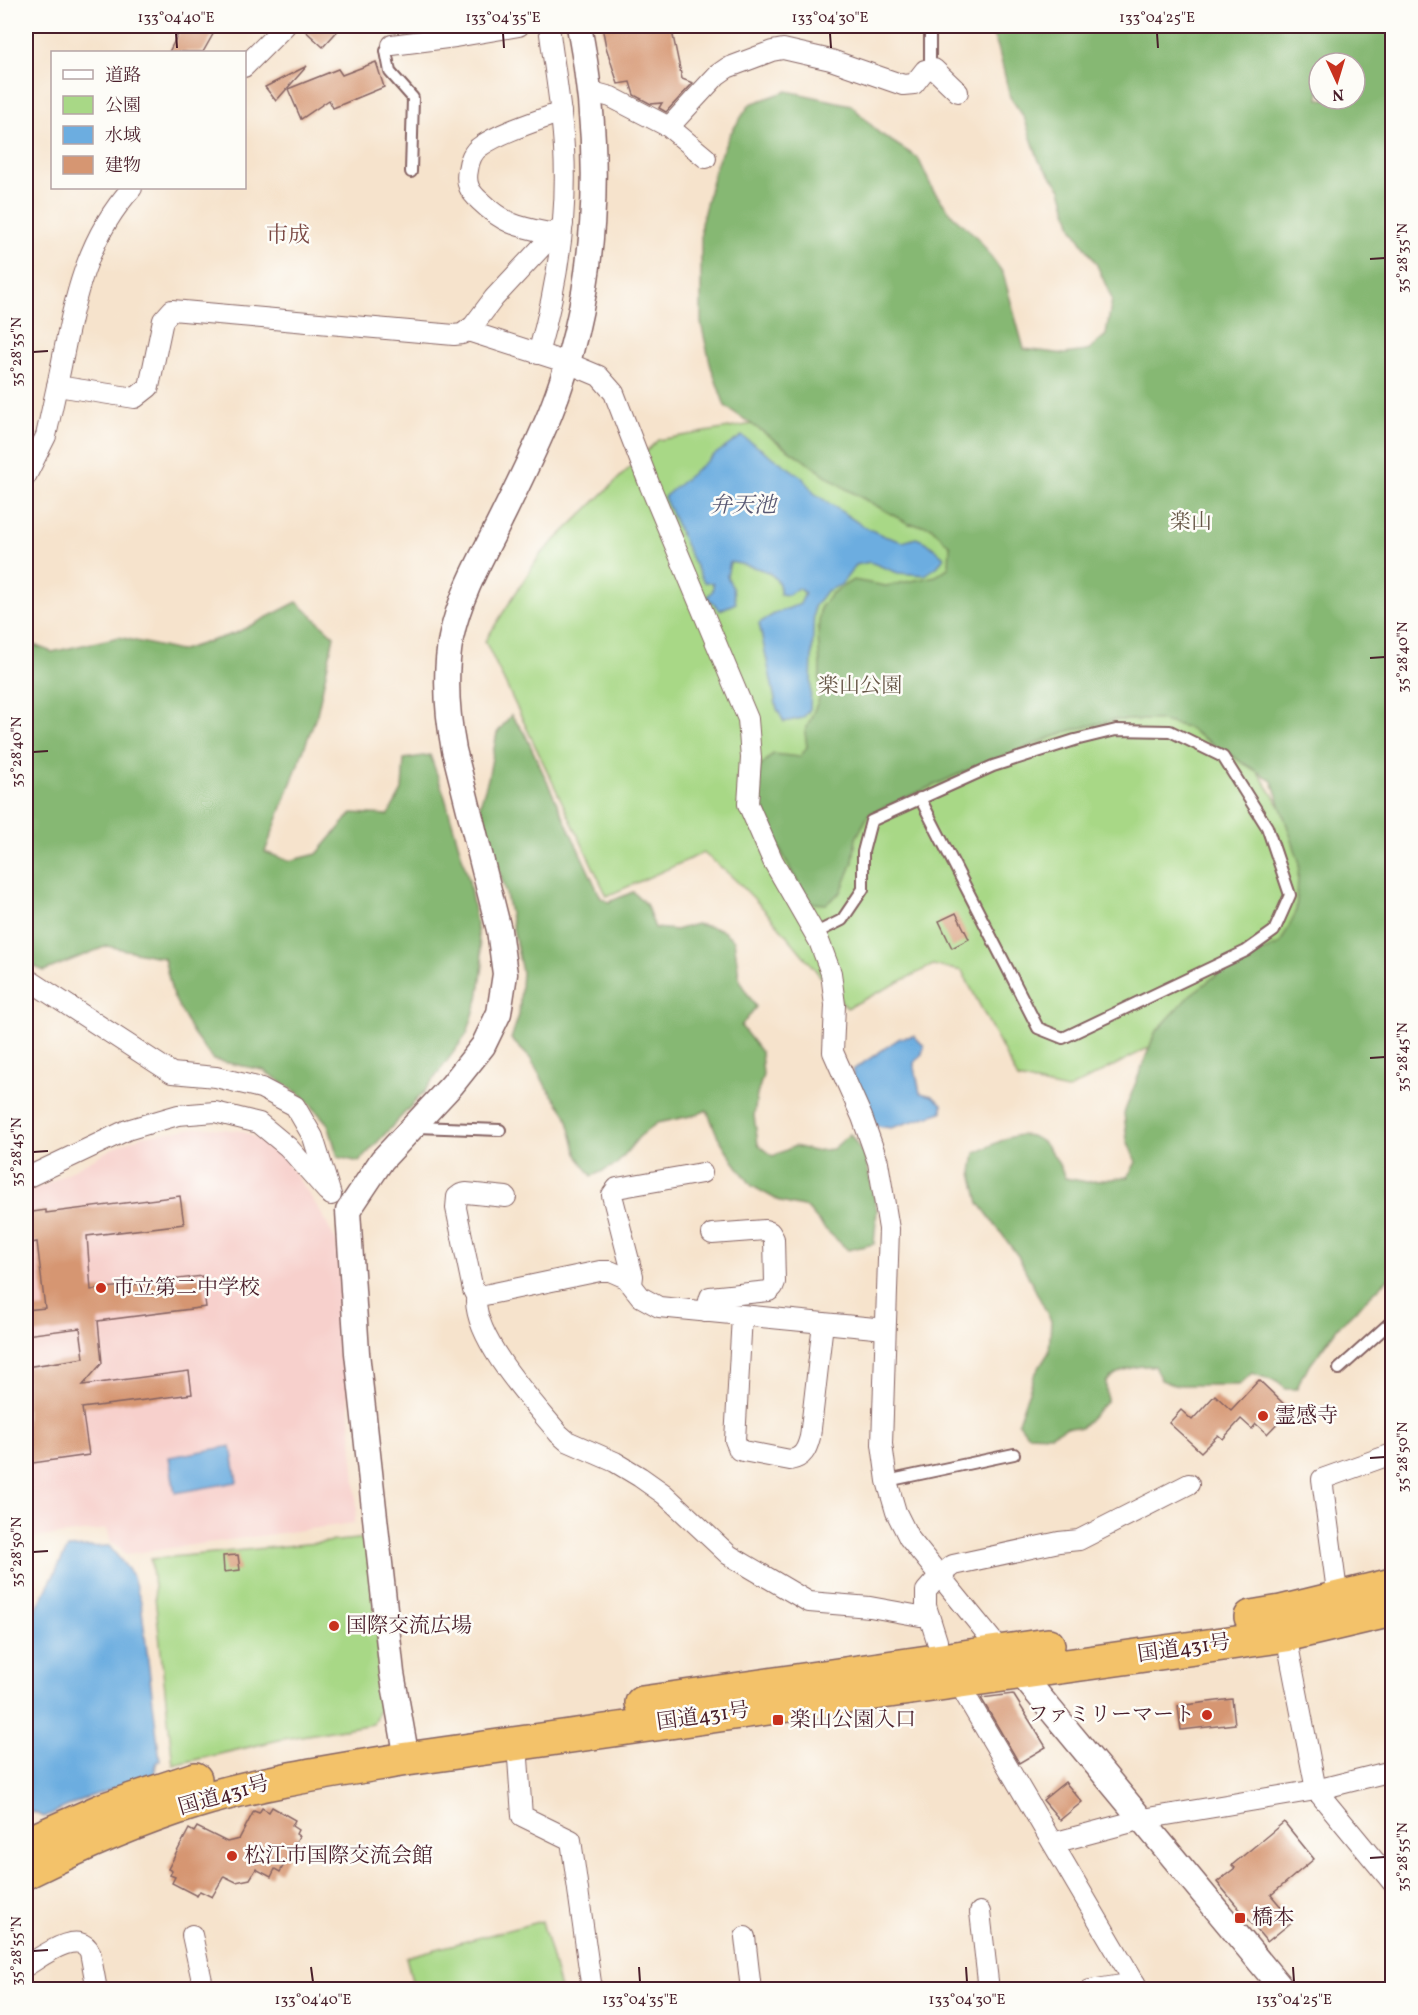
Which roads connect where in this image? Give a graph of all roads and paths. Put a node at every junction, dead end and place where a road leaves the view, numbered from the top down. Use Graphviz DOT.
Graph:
graph roads {
  1 [pos="285,26"];
  2 [pos="519,26"];
  3 [pos="549,26"];
  4 [pos="579,26"];
  5 [pos="930,26"];
  6 [pos="392,45"];
  7 [pos="246,65"];
  8 [pos="930,68"];
  9 [pos="589,91"];
  10 [pos="958,92"];
  11 [pos="561,112"];
  12 [pos="669,127"];
  13 [pos="706,158"];
  14 [pos="411,172"];
  15 [pos="131,189"];
  16 [pos="558,229"];
  17 [pos="468,331"];
  18 [pos="538,354"];
  19 [pos="568,363"];
  20 [pos="57,386"];
  21 [pos="26,476"];
  22 [pos="920,798"];
  23 [pos="814,934"];
  24 [pos="26,978"];
  25 [pos="413,1127"];
  26 [pos="500,1130"];
  27 [pos="702,1173"];
  28 [pos="26,1178"];
  29 [pos="507,1197"];
  30 [pos="340,1203"];
  31 [pos="712,1234"];
  32 [pos="632,1284"];
  33 [pos="477,1298"];
  34 [pos="706,1312"];
  35 [pos="742,1316"];
  36 [pos="1392,1321"];
  37 [pos="823,1323"];
  38 [pos="885,1329"];
  39 [pos="1339,1369"];
  40 [pos="1014,1454"];
  41 [pos="1392,1454"];
  42 [pos="887,1481"];
  43 [pos="1190,1484"];
  44 [pos="940,1575"];
  45 [pos="1392,1586"];
  46 [pos="1338,1599"];
  47 [pos="1392,1610"];
  48 [pos="929,1616"];
  49 [pos="1286,1635"];
  50 [pos="937,1641"];
  51 [pos="1010,1661"];
  52 [pos="966,1696"];
  53 [pos="517,1744"];
  54 [pos="405,1748"];
  55 [pos="1392,1771"];
  56 [pos="1316,1791"];
  57 [pos="1143,1819"];
  58 [pos="1053,1843"];
  59 [pos="26,1844"];
  60 [pos="26,1872"];
  61 [pos="1392,1882"];
  62 [pos="980,1912"];
  63 [pos="192,1935"];
  64 [pos="745,1937"];
  65 [pos="26,1966"];
  66 [pos="1137,1986"];
  67 [pos="97,1989"];
  68 [pos="204,1989"];
  69 [pos="592,1989"];
  70 [pos="751,1989"];
  71 [pos="989,1989"];
  72 [pos="1090,1989"];
  73 [pos="1283,1989"];
  1 -- 7 [label="street"];
  2 -- 6 [label="street"];
  3 -- 11 [label="street"];
  4 -- 9 [label="street"];
  5 -- 8 [label="lane"];
  6 -- 14 [label="lane"];
  8 -- 10 [label="street"];
  8 -- 12 [label="street"];
  9 -- 12 [label="street"];
  9 -- 19 [label="street"];
  11 -- 16 [label="street"];
  11 -- 16 [label="street"];
  12 -- 13 [label="street"];
  15 -- 20 [label="street"];
  16 -- 17 [label="street"];
  16 -- 18 [label="street"];
  17 -- 18 [label="street"];
  17 -- 20 [label="street"];
  18 -- 19 [label="street"];
  19 -- 23 [label="street"];
  19 -- 25 [label="street"];
  20 -- 21 [label="street"];
  22 -- 22 [label="lane"];
  22 -- 23 [label="lane"];
  23 -- 38 [label="street"];
  24 -- 30 [label="street"];
  25 -- 26 [label="lane"];
  25 -- 30 [label="street"];
  27 -- 32 [label="street"];
  28 -- 30 [label="street"];
  29 -- 33 [label="street"];
  30 -- 54 [label="street"];
  31 -- 34 [label="street"];
  32 -- 33 [label="street"];
  32 -- 34 [label="street"];
  33 -- 48 [label="street"];
  34 -- 35 [label="street"];
  35 -- 37 [label="street"];
  35 -- 37 [label="street"];
  36 -- 39 [label="lane"];
  37 -- 38 [label="street"];
  38 -- 42 [label="street"];
  40 -- 42 [label="lane"];
  41 -- 46 [label="street"];
  42 -- 44 [label="street"];
  43 -- 44 [label="street"];
  44 -- 48 [label="street"];
  44 -- 51 [label="street"];
  45 -- 46 [label="highway, 国道431号"];
  46 -- 51 [label="highway, 国道431号"];
  47 -- 49 [label="highway, 国道431号"];
  48 -- 50 [label="street"];
  49 -- 51 [label="highway, 国道431号"];
  49 -- 56 [label="street"];
  51 -- 53 [label="highway, 国道431号"];
  51 -- 54 [label="highway, 国道431号"];
  51 -- 57 [label="street"];
  52 -- 58 [label="street"];
  53 -- 54 [label="highway, 国道431号"];
  53 -- 69 [label="street"];
  54 -- 59 [label="highway, 国道431号"];
  54 -- 60 [label="highway, 国道431号"];
  55 -- 56 [label="street"];
  56 -- 57 [label="street"];
  56 -- 61 [label="street"];
  57 -- 58 [label="street"];
  57 -- 73 [label="street"];
  58 -- 66 [label="street"];
  62 -- 71 [label="street"];
  63 -- 68 [label="street"];
  64 -- 70 [label="street"];
  65 -- 67 [label="street"];
  66 -- 72 [label="street"];
}
